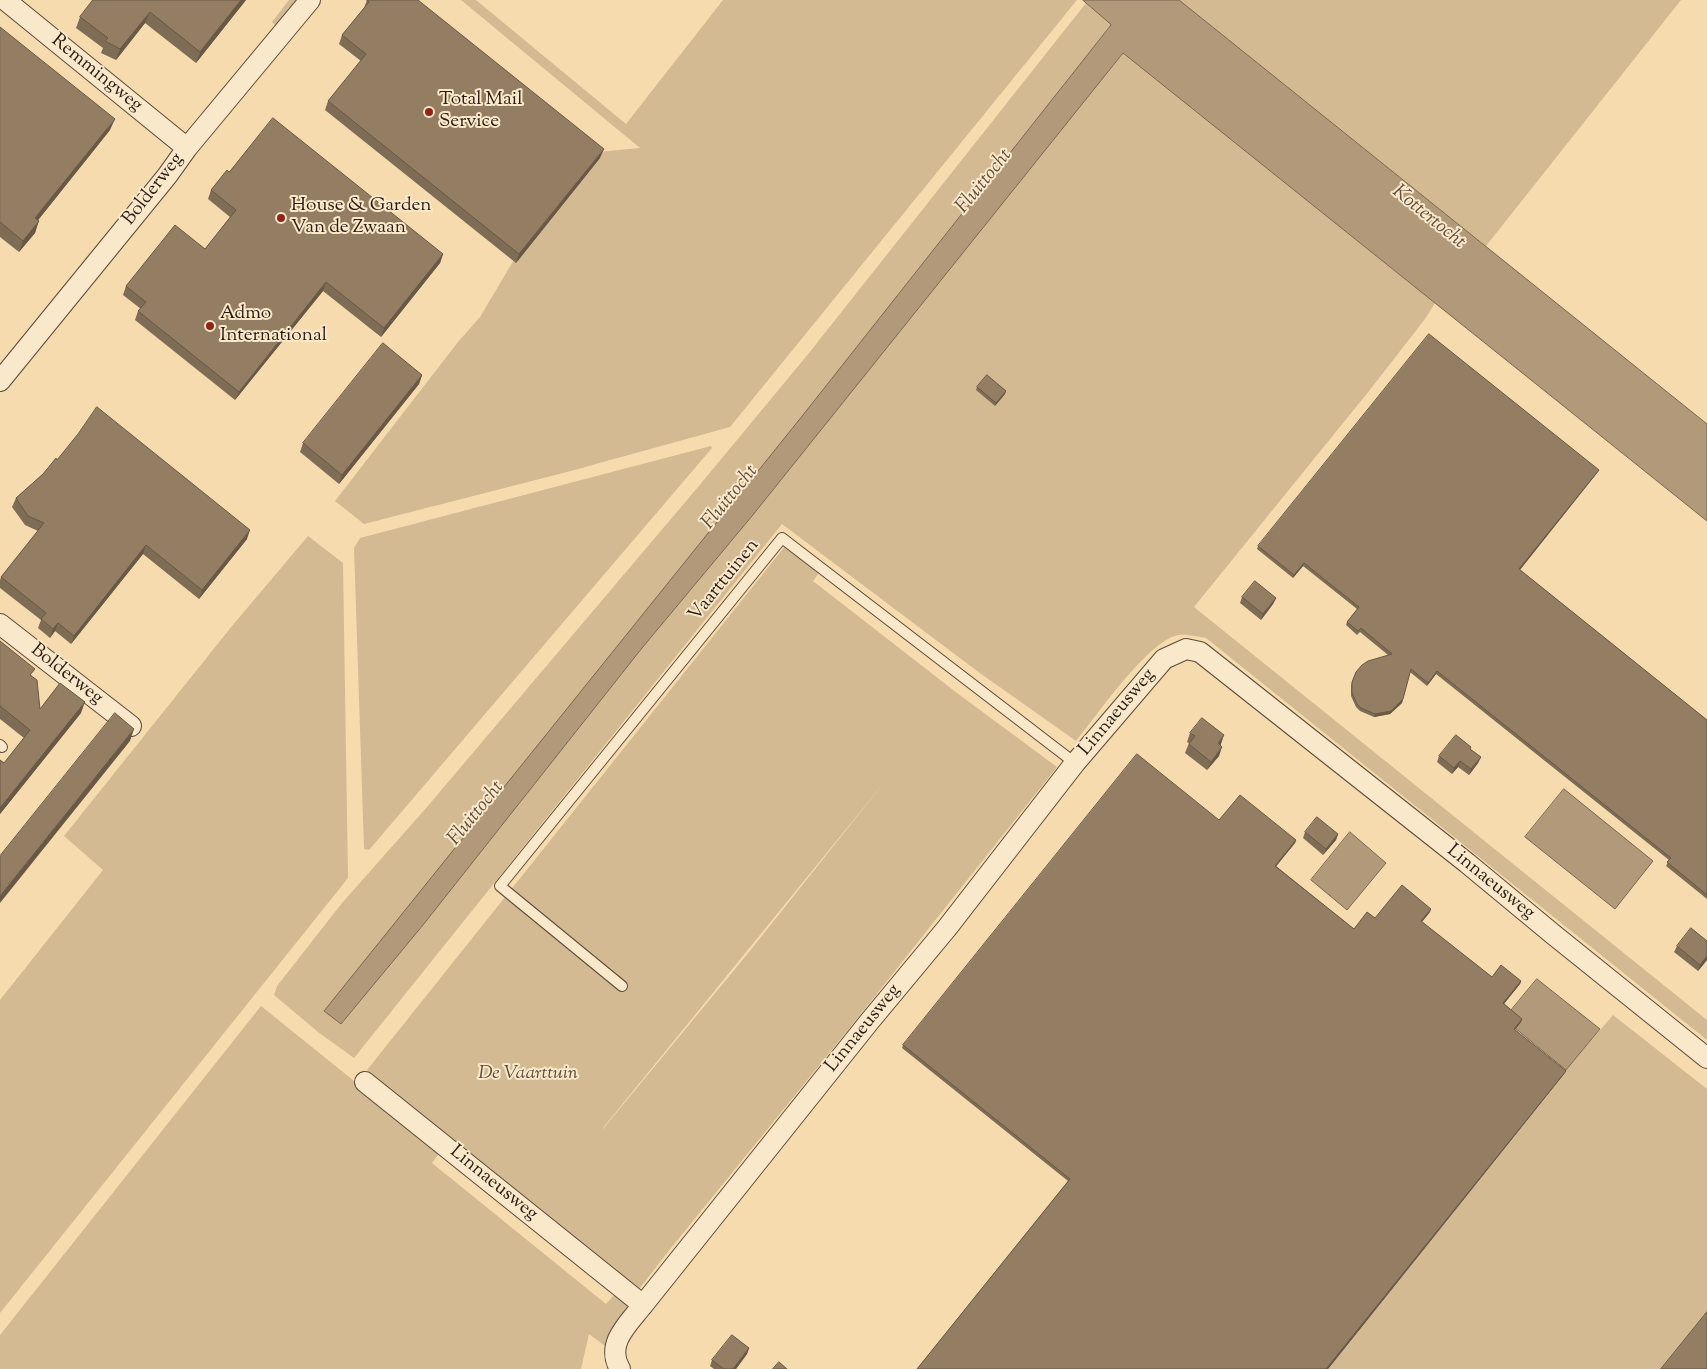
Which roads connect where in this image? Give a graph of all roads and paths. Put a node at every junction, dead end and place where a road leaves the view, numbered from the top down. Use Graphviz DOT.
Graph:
graph roads {
  1 [pos="5,0"];
  2 [pos="310,0"];
  3 [pos="187,148"];
  4 [pos="0,381"];
  5 [pos="0,624"];
  6 [pos="131,726"];
  7 [pos="1075,764"];
  8 [pos="622,986"];
  9 [pos="1707,1058"];
  10 [pos="365,1082"];
  11 [pos="643,1305"];
  12 [pos="620,1369"];
  1 -- 3 [label="street, Remmingweg"];
  2 -- 3 [label="street, Bolderweg"];
  3 -- 4 [label="street, Bolderweg"];
  5 -- 6 [label="street, Bolderweg"];
  7 -- 8 [label="lane, Vaarttuinen"];
  7 -- 9 [label="street, Linnaeusweg"];
  7 -- 11 [label="street, Linnaeusweg"];
  10 -- 11 [label="street, Linnaeusweg"];
  11 -- 12 [label="street, Linnaeusweg"];
}
